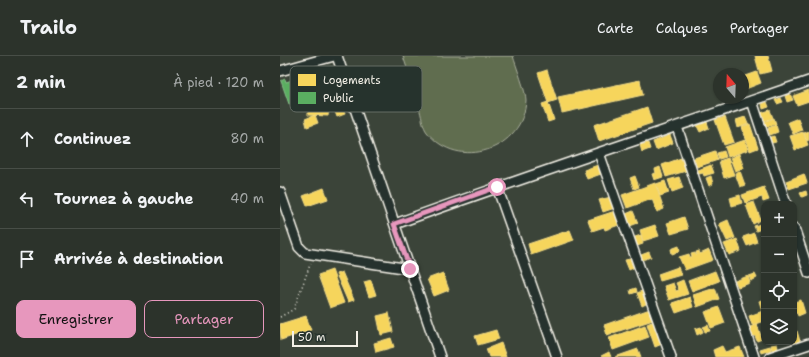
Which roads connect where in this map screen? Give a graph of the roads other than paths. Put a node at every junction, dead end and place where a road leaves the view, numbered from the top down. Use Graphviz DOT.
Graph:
graph roads {
  1 [pos="334,56"];
  2 [pos="337,56"];
  3 [pos="300,66"];
  4 [pos="340,66"];
  5 [pos="290,69"];
  6 [pos="280,72"];
  7 [pos="809,81"];
  8 [pos="752,101"];
  9 [pos="356,112"];
  10 [pos="676,127"];
  11 [pos="599,153"];
  12 [pos="497,187"];
  13 [pos="280,192"];
  14 [pos="785,201"];
  15 [pos="394,224"];
  16 [pos="797,237"];
  17 [pos="410,269"];
  18 [pos="809,273"];
  19 [pos="809,344"];
  20 [pos="440,357"];
  21 [pos="557,357"];
  22 [pos="671,357"];
  23 [pos="754,357"];
  24 [pos="770,357"];
  1 -- 3 [label="street"];
  2 -- 4 [label="street"];
  5 -- 6 [label="street"];
  7 -- 8 [label="street"];
  8 -- 10 [label="street"];
  8 -- 14 [label="street"];
  9 -- 15 [label="street"];
  10 -- 11 [label="street"];
  10 -- 23 [label="street"];
  11 -- 12 [label="street"];
  11 -- 22 [label="street"];
  12 -- 15 [label="street"];
  12 -- 21 [label="street"];
  13 -- 17 [label="street"];
  15 -- 17 [label="street"];
  16 -- 18 [label="street"];
  17 -- 20 [label="street"];
  19 -- 24 [label="street"];
}
